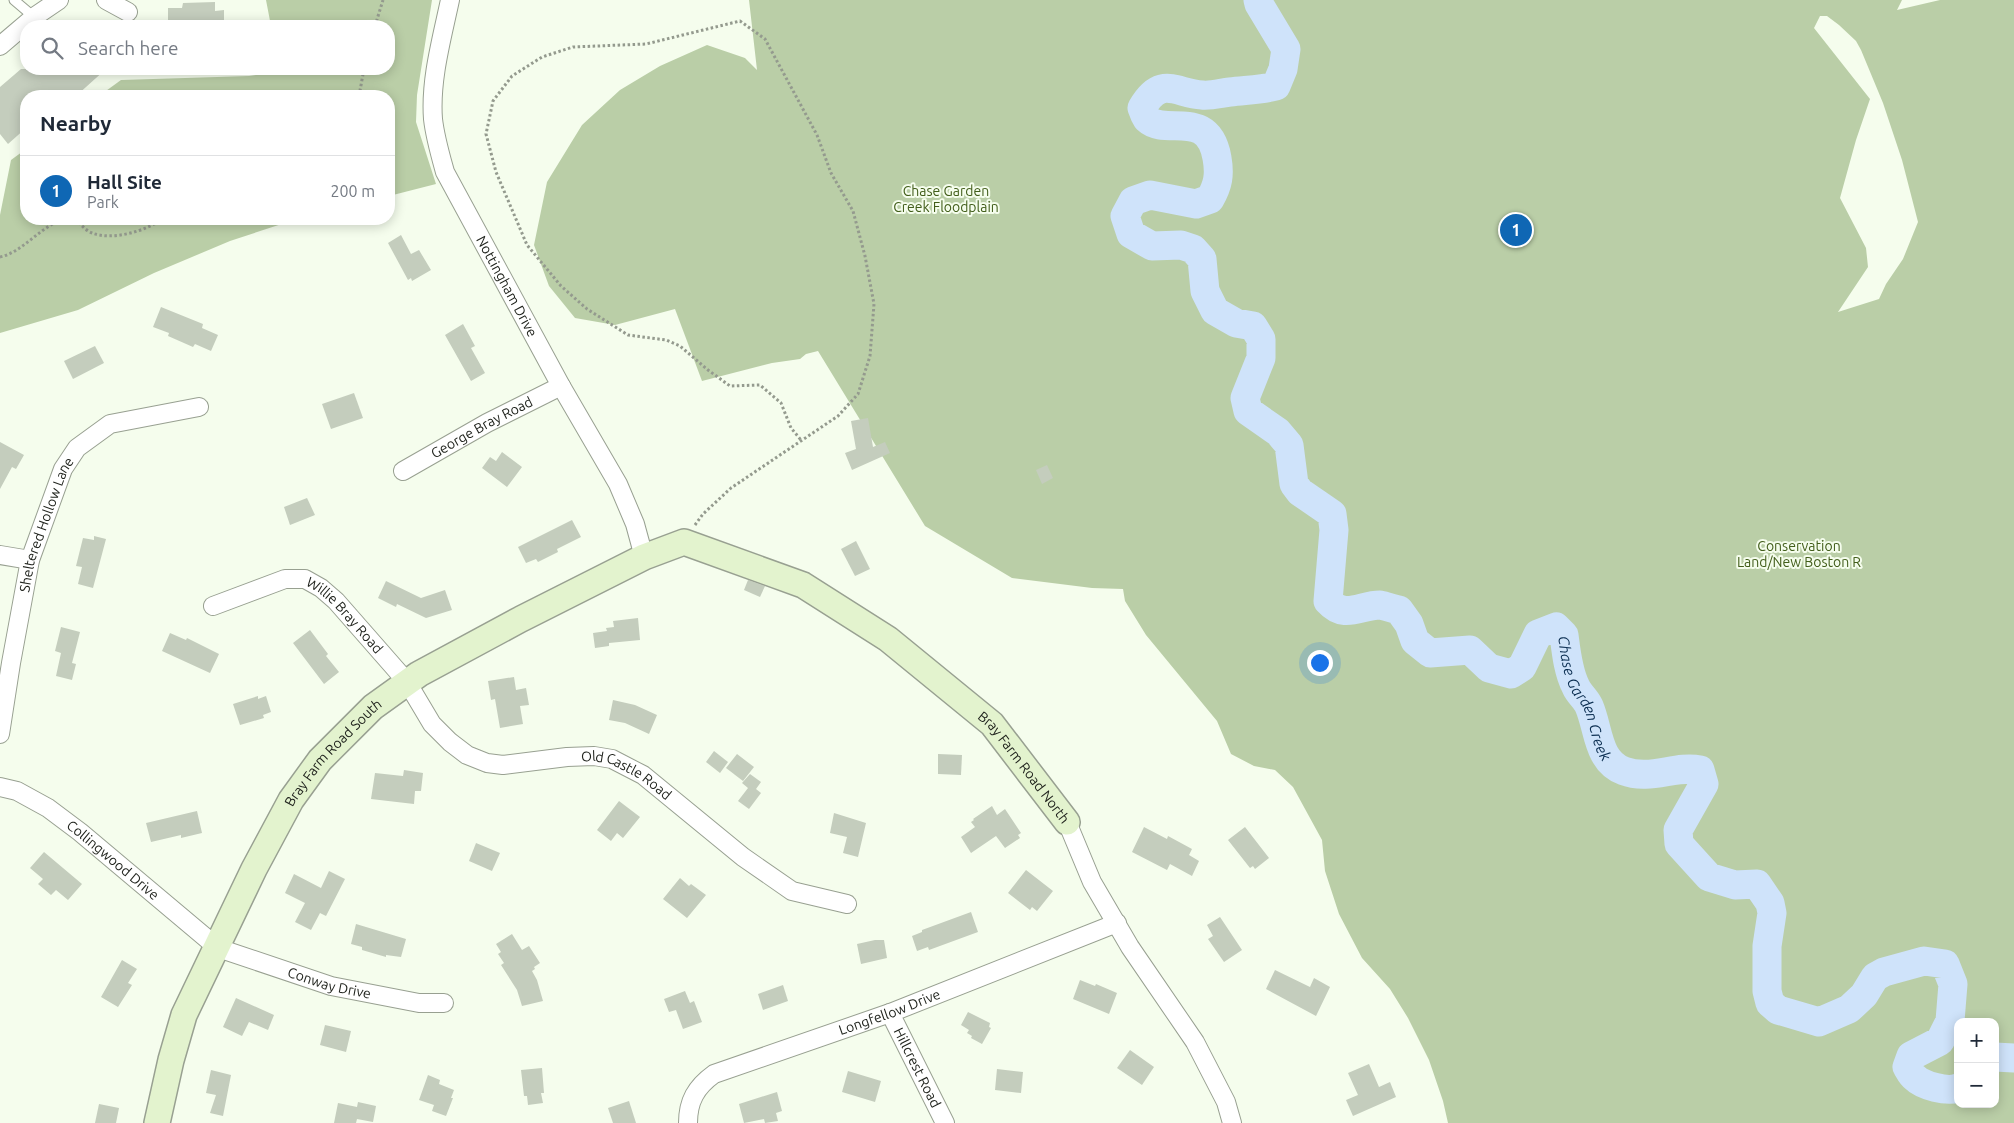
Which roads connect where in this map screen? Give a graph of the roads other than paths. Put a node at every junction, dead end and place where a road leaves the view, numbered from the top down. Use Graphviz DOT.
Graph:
graph roads {
  1 [pos="14,0"];
  2 [pos="59,0"];
  3 [pos="106,0"];
  4 [pos="450,0"];
  5 [pos="128,12"];
  6 [pos="34,17"];
  7 [pos="30,20"];
  8 [pos="20,29"];
  9 [pos="0,46"];
  10 [pos="562,386"];
  11 [pos="199,407"];
  12 [pos="403,471"];
  13 [pos="684,542"];
  14 [pos="0,555"];
  15 [pos="644,557"];
  16 [pos="30,560"];
  17 [pos="214,606"];
  18 [pos="407,682"];
  19 [pos="0,734"];
  20 [pos="0,787"];
  21 [pos="1067,822"];
  22 [pos="847,904"];
  23 [pos="1117,923"];
  24 [pos="218,948"];
  25 [pos="444,1003"];
  26 [pos="890,1013"];
  27 [pos="157,1123"];
  28 [pos="688,1123"];
  29 [pos="945,1123"];
  30 [pos="1232,1123"];
  1 -- 6 [label="lane"];
  2 -- 6 [label="street"];
  3 -- 5 [label="street"];
  4 -- 10 [label="street, Nottingham Drive"];
  6 -- 7 [label="street"];
  8 -- 9 [label="street"];
  10 -- 12 [label="street, George Bray Road"];
  10 -- 15 [label="street, Nottingham Drive"];
  11 -- 16 [label="street, Sheltered Hollow Lane"];
  13 -- 15 [label="street, Bray Farm Road South"];
  13 -- 21 [label="street, Bray Farm Road North"];
  14 -- 16 [label="street"];
  15 -- 18 [label="street, Bray Farm Road South"];
  16 -- 19 [label="street, Sheltered Hollow Lane"];
  17 -- 18 [label="street, Willie Bray Road"];
  18 -- 22 [label="street, Old Castle Road"];
  18 -- 24 [label="street, Bray Farm Road South"];
  20 -- 24 [label="street, Collingwood Drive"];
  21 -- 23 [label="street, Bray Farm Road North"];
  23 -- 26 [label="street, Longfellow Drive"];
  23 -- 30 [label="street, Bray Farm Road North"];
  24 -- 25 [label="street, Conway Drive"];
  24 -- 27 [label="street, Bray Farm Road South"];
  26 -- 28 [label="street, Longfellow Drive"];
  26 -- 29 [label="street, Hillcrest Road"];
}
